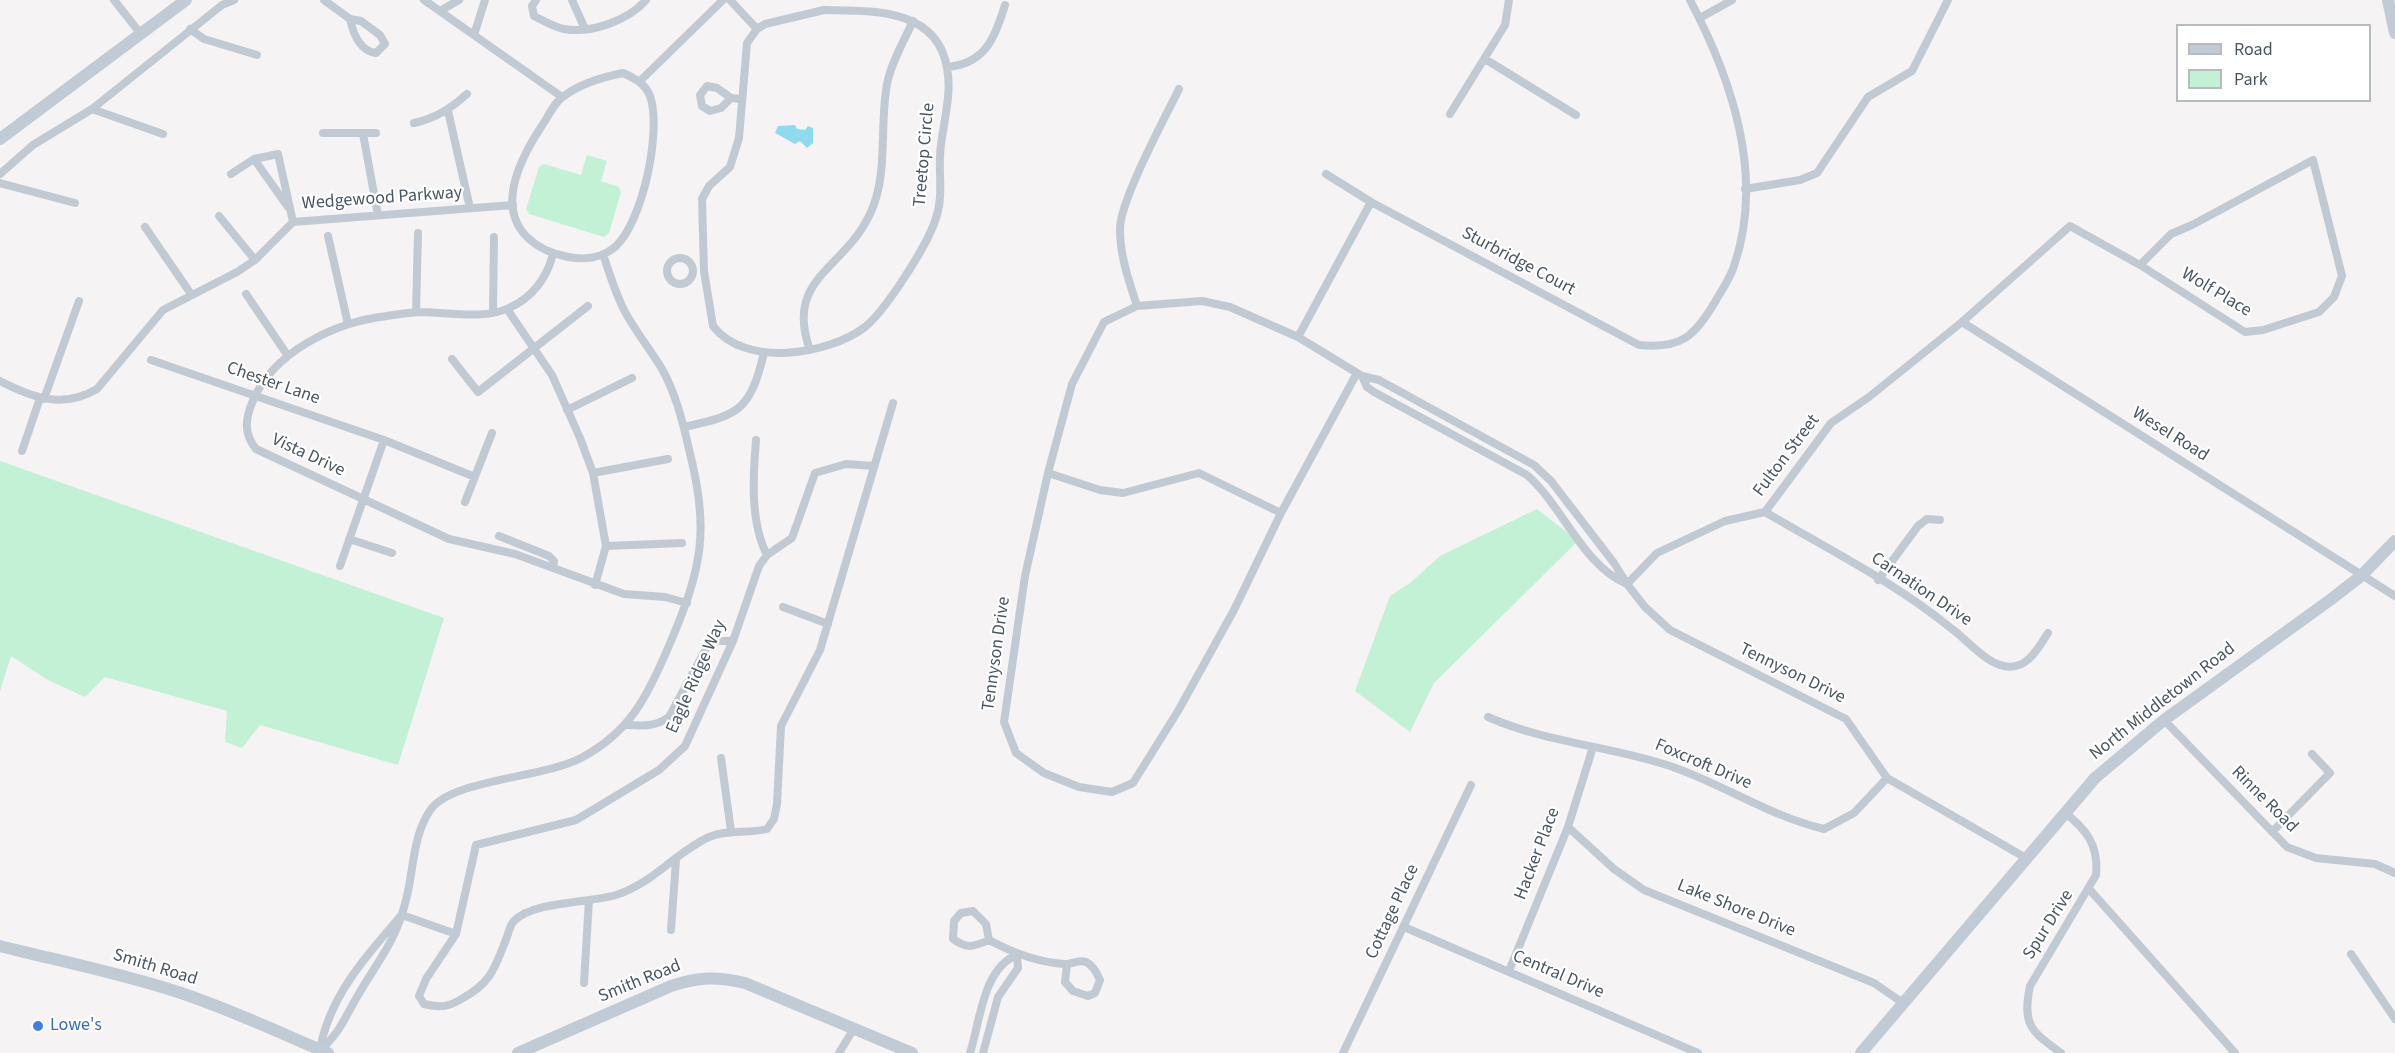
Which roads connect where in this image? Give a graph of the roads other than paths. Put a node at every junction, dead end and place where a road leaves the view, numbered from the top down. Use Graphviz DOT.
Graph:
graph roads {
  1 [pos="114,0"];
  2 [pos="186,0"];
  3 [pos="234,0"];
  4 [pos="324,0"];
  5 [pos="424,0"];
  6 [pos="459,0"];
  7 [pos="485,0"];
  8 [pos="536,0"];
  9 [pos="572,0"];
  10 [pos="646,0"];
  11 [pos="723,0"];
  12 [pos="730,0"];
  13 [pos="1509,0"];
  14 [pos="1690,0"];
  15 [pos="1732,0"];
  16 [pos="1948,0"];
  17 [pos="2388,0"];
  18 [pos="1005,5"];
  19 [pos="440,11"];
  20 [pos="1700,18"];
  21 [pos="350,19"];
  22 [pos="913,21"];
  23 [pos="190,29"];
  24 [pos="585,29"];
  25 [pos="757,30"];
  26 [pos="140,33"];
  27 [pos="2395,33"];
  28 [pos="474,35"];
  29 [pos="257,55"];
  30 [pos="1485,59"];
  31 [pos="947,67"];
  32 [pos="640,81"];
  33 [pos="1179,89"];
  34 [pos="466,94"];
  35 [pos="561,97"];
  36 [pos="731,98"];
  37 [pos="742,99"];
  38 [pos="92,109"];
  39 [pos="448,111"];
  40 [pos="1450,114"];
  41 [pos="1576,115"];
  42 [pos="414,123"];
  43 [pos="323,133"];
  44 [pos="376,133"];
  45 [pos="163,134"];
  46 [pos="363,134"];
  47 [pos="0,139"];
  48 [pos="254,159"];
  49 [pos="0,174"];
  50 [pos="231,174"];
  51 [pos="1326,174"];
  52 [pos="0,183"];
  53 [pos="1745,189"];
  54 [pos="1371,202"];
  55 [pos="75,203"];
  56 [pos="513,205"];
  57 [pos="470,208"];
  58 [pos="290,210"];
  59 [pos="378,215"];
  60 [pos="219,216"];
  61 [pos="293,222"];
  62 [pos="144,227"];
  63 [pos="418,233"];
  64 [pos="328,236"];
  65 [pos="494,237"];
  66 [pos="553,254"];
  67 [pos="603,254"];
  68 [pos="255,260"];
  69 [pos="2140,265"];
  70 [pos="704,267"];
  71 [pos="693,269"];
  72 [pos="191,294"];
  73 [pos="246,294"];
  74 [pos="79,300"];
  75 [pos="588,306"];
  76 [pos="1137,306"];
  77 [pos="507,309"];
  78 [pos="416,312"];
  79 [pos="493,313"];
  80 [pos="1962,322"];
  81 [pos="348,324"];
  82 [pos="1298,337"];
  83 [pos="534,347"];
  84 [pos="810,350"];
  85 [pos="764,353"];
  86 [pos="288,356"];
  87 [pos="452,359"];
  88 [pos="151,360"];
  89 [pos="1360,374"];
  90 [pos="632,378"];
  91 [pos="0,381"];
  92 [pos="254,396"];
  93 [pos="42,399"];
  94 [pos="893,403"];
  95 [pos="567,410"];
  96 [pos="684,427"];
  97 [pos="492,433"];
  98 [pos="384,440"];
  99 [pos="756,440"];
  100 [pos="22,451"];
  101 [pos="668,459"];
  102 [pos="874,466"];
  103 [pos="593,473"];
  104 [pos="1048,474"];
  105 [pos="475,477"];
  106 [pos="362,500"];
  107 [pos="465,502"];
  108 [pos="1765,512"];
  109 [pos="1281,513"];
  110 [pos="1940,520"];
  111 [pos="500,536"];
  112 [pos="349,539"];
  113 [pos="2395,541"];
  114 [pos="682,543"];
  115 [pos="606,546"];
  116 [pos="392,553"];
  117 [pos="767,555"];
  118 [pos="340,566"];
  119 [pos="553,568"];
  120 [pos="2361,576"];
  121 [pos="1878,580"];
  122 [pos="1627,584"];
  123 [pos="595,585"];
  124 [pos="2395,596"];
  125 [pos="687,603"];
  126 [pos="783,606"];
  127 [pos="828,624"];
  128 [pos="2048,633"];
  129 [pos="733,641"];
  130 [pos="1488,717"];
  131 [pos="2164,720"];
  132 [pos="626,724"];
  133 [pos="1593,747"];
  134 [pos="2312,754"];
  135 [pos="721,758"];
  136 [pos="1887,778"];
  137 [pos="1471,785"];
  138 [pos="2064,812"];
  139 [pos="1568,827"];
  140 [pos="731,831"];
  141 [pos="2272,832"];
  142 [pos="2026,858"];
  143 [pos="676,860"];
  144 [pos="2395,873"];
  145 [pos="2090,890"];
  146 [pos="590,900"];
  147 [pos="402,915"];
  148 [pos="1404,927"];
  149 [pos="671,930"];
  150 [pos="456,934"];
  151 [pos="989,940"];
  152 [pos="0,946"];
  153 [pos="2351,954"];
  154 [pos="1017,955"];
  155 [pos="1067,965"];
  156 [pos="1509,971"];
  157 [pos="584,983"];
  158 [pos="1903,1003"];
  159 [pos="2395,1019"];
  160 [pos="853,1030"];
  161 [pos="976,1033"];
  162 [pos="987,1038"];
  163 [pos="322,1052"];
  164 [pos="518,1053"];
  165 [pos="839,1053"];
  166 [pos="912,1053"];
  167 [pos="970,1053"];
  168 [pos="983,1053"];
  169 [pos="1343,1053"];
  170 [pos="1698,1053"];
  171 [pos="1861,1053"];
  172 [pos="2061,1053"];
  173 [pos="2235,1053"];
  1 -- 26 [label="street"];
  2 -- 26 [label="street"];
  3 -- 23 [label="street"];
  4 -- 21 [label="street"];
  5 -- 19 [label="street"];
  6 -- 19 [label="street"];
  7 -- 28 [label="street"];
  8 -- 24 [label="street"];
  9 -- 24 [label="street"];
  10 -- 24 [label="street"];
  11 -- 32 [label="street"];
  12 -- 25 [label="street"];
  13 -- 30 [label="street"];
  14 -- 20 [label="street"];
  15 -- 20 [label="street"];
  16 -- 53 [label="street"];
  17 -- 27 [label="street"];
  18 -- 31 [label="street"];
  19 -- 28 [label="street"];
  20 -- 53 [label="street"];
  21 -- 21 [label="street"];
  22 -- 25 [label="street, Treetop Circle"];
  22 -- 31 [label="street, Treetop Circle"];
  22 -- 84 [label="street"];
  23 -- 29 [label="street"];
  23 -- 38 [label="street"];
  25 -- 37 [label="street, Treetop Circle"];
  26 -- 47 [label="street"];
  28 -- 35 [label="street"];
  30 -- 40 [label="street"];
  30 -- 41 [label="street"];
  31 -- 84 [label="street, Treetop Circle"];
  32 -- 35 [label="street"];
  32 -- 67 [label="street"];
  33 -- 76 [label="street"];
  34 -- 39 [label="street"];
  35 -- 56 [label="street"];
  36 -- 37 [label="street"];
  37 -- 70 [label="street, Treetop Circle"];
  38 -- 45 [label="street"];
  38 -- 49 [label="street"];
  39 -- 42 [label="street"];
  39 -- 57 [label="street"];
  43 -- 46 [label="street"];
  44 -- 46 [label="street"];
  46 -- 59 [label="street"];
  48 -- 50 [label="street"];
  48 -- 58 [label="street"];
  48 -- 58 [label="street"];
  51 -- 54 [label="street, Sturbridge Court"];
  52 -- 55 [label="street"];
  53 -- 54 [label="street, Sturbridge Court"];
  54 -- 82 [label="street"];
  56 -- 57 [label="street, Wedgewood Parkway"];
  56 -- 66 [label="street"];
  57 -- 59 [label="street, Wedgewood Parkway"];
  58 -- 61 [label="street"];
  59 -- 61 [label="street, Wedgewood Parkway"];
  60 -- 68 [label="street"];
  61 -- 68 [label="street, Wedgewood Parkway"];
  62 -- 72 [label="street"];
  63 -- 78 [label="street"];
  64 -- 81 [label="street"];
  65 -- 79 [label="street"];
  66 -- 67 [label="street"];
  66 -- 77 [label="street, Vista Drive"];
  67 -- 96 [label="street"];
  68 -- 72 [label="street, Wedgewood Parkway"];
  69 -- 69 [label="street, Wolf Place"];
  69 -- 80 [label="street, Fulton Street"];
  70 -- 71 [label="street"];
  70 -- 85 [label="street, Treetop Circle"];
  72 -- 93 [label="street, Wedgewood Parkway"];
  73 -- 86 [label="street"];
  74 -- 93 [label="street"];
  75 -- 83 [label="street"];
  76 -- 82 [label="street, Tennyson Drive"];
  76 -- 104 [label="street, Tennyson Drive"];
  77 -- 79 [label="street, Vista Drive"];
  77 -- 83 [label="street"];
  78 -- 79 [label="street, Vista Drive"];
  78 -- 81 [label="street, Vista Drive"];
  80 -- 108 [label="street, Fulton Street"];
  80 -- 120 [label="street, Wesel Road"];
  81 -- 86 [label="street, Vista Drive"];
  82 -- 89 [label="street, Tennyson Drive"];
  83 -- 87 [label="street"];
  83 -- 95 [label="street"];
  84 -- 85 [label="street, Treetop Circle"];
  85 -- 96 [label="street"];
  86 -- 92 [label="street, Vista Drive"];
  88 -- 92 [label="street, Chester Lane"];
  89 -- 109 [label="street, Tennyson Drive"];
  89 -- 122 [label="street, Tennyson Drive"];
  89 -- 122 [label="street, Tennyson Drive"];
  90 -- 95 [label="street"];
  91 -- 93 [label="street, Wedgewood Parkway"];
  92 -- 98 [label="street, Chester Lane"];
  92 -- 106 [label="street, Vista Drive"];
  93 -- 100 [label="street"];
  94 -- 102 [label="street"];
  95 -- 103 [label="street"];
  96 -- 125 [label="street"];
  97 -- 105 [label="street"];
  98 -- 105 [label="street, Chester Lane"];
  98 -- 106 [label="street"];
  99 -- 117 [label="street"];
  101 -- 103 [label="street"];
  102 -- 117 [label="street, Eagle Ridge Way"];
  102 -- 127 [label="street, Eagle Ridge Way"];
  103 -- 115 [label="street"];
  104 -- 109 [label="street"];
  104 -- 109 [label="street, Tennyson Drive"];
  105 -- 107 [label="street"];
  106 -- 112 [label="street"];
  106 -- 119 [label="street, Vista Drive"];
  108 -- 121 [label="street, Carnation Drive"];
  108 -- 122 [label="street, Fulton Street"];
  110 -- 121 [label="street"];
  111 -- 119 [label="street"];
  112 -- 116 [label="street"];
  112 -- 118 [label="street"];
  113 -- 120 [label="street, North Middletown Road"];
  114 -- 115 [label="street"];
  115 -- 123 [label="street"];
  117 -- 129 [label="street, Eagle Ridge Way"];
  119 -- 123 [label="street, Vista Drive"];
  120 -- 124 [label="street, Wesel Road"];
  120 -- 131 [label="street, North Middletown Road"];
  121 -- 128 [label="street, Carnation Drive"];
  122 -- 136 [label="street, Tennyson Drive"];
  123 -- 125 [label="street, Vista Drive"];
  125 -- 132 [label="street"];
  126 -- 127 [label="street"];
  127 -- 140 [label="street, Eagle Ridge Way"];
  129 -- 132 [label="street"];
  129 -- 150 [label="street, Eagle Ridge Way"];
  130 -- 133 [label="street, Foxcroft Drive"];
  131 -- 138 [label="street, North Middletown Road"];
  131 -- 141 [label="street, Rinne Road"];
  132 -- 147 [label="street"];
  133 -- 136 [label="street, Foxcroft Drive"];
  133 -- 139 [label="street, Hacker Place"];
  134 -- 141 [label="street"];
  135 -- 140 [label="street"];
  136 -- 142 [label="street, Tennyson Drive"];
  137 -- 148 [label="street, Cottage Place"];
  138 -- 142 [label="street, North Middletown Road"];
  138 -- 145 [label="street, Spur Drive"];
  139 -- 156 [label="street, Hacker Place"];
  139 -- 158 [label="street, Lake Shore Drive"];
  140 -- 143 [label="street, Eagle Ridge Way"];
  141 -- 144 [label="street, Rinne Road"];
  142 -- 158 [label="street, North Middletown Road"];
  143 -- 146 [label="street, Eagle Ridge Way"];
  143 -- 149 [label="street"];
  145 -- 172 [label="street, Spur Drive"];
  145 -- 173 [label="street"];
  146 -- 150 [label="street, Eagle Ridge Way"];
  146 -- 157 [label="street"];
  147 -- 150 [label="street"];
  147 -- 163 [label="street"];
  147 -- 163 [label="street"];
  148 -- 156 [label="street, Central Drive"];
  148 -- 169 [label="street, Cottage Place"];
  151 -- 151 [label="street"];
  151 -- 154 [label="street"];
  152 -- 163 [label="street, Smith Road"];
  153 -- 159 [label="street"];
  154 -- 155 [label="street"];
  154 -- 161 [label="street"];
  154 -- 162 [label="street"];
  155 -- 155 [label="street"];
  156 -- 170 [label="street, Central Drive"];
  158 -- 171 [label="street, North Middletown Road"];
  160 -- 164 [label="street, Smith Road"];
  160 -- 165 [label="street"];
  160 -- 166 [label="street, Smith Road"];
  161 -- 162 [label="street"];
  161 -- 167 [label="street"];
  162 -- 168 [label="street"];
}
